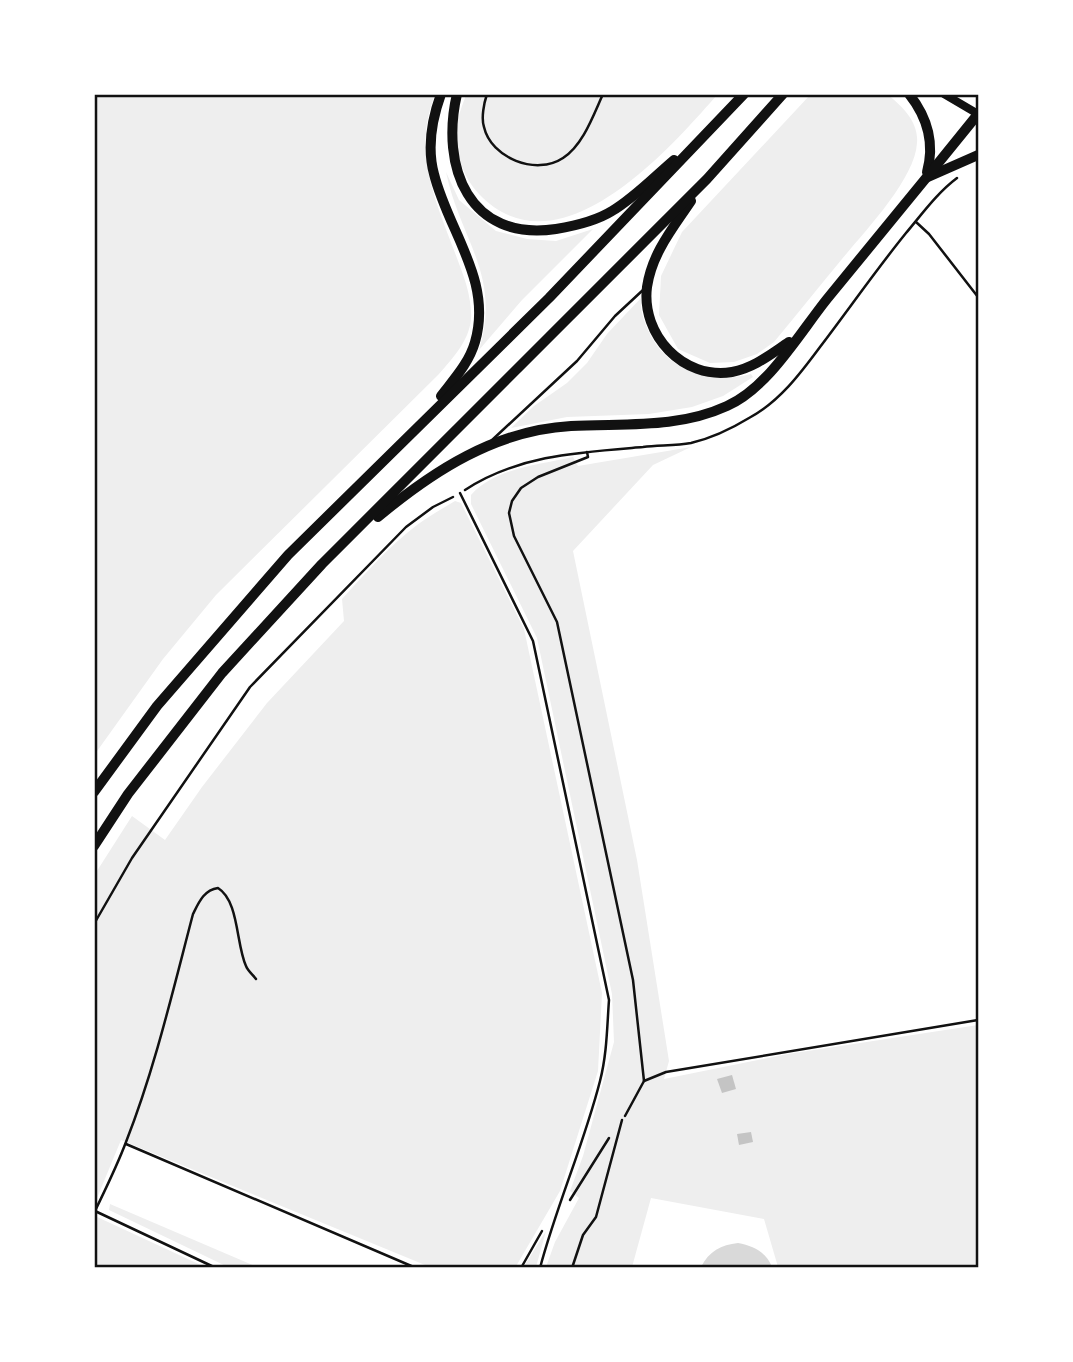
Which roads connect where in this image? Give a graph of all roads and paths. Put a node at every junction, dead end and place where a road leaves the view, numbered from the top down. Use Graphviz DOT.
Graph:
graph roads {
  1 [pos="441,94"];
  2 [pos="457,94"];
  3 [pos="487,94"];
  4 [pos="603,94"];
  5 [pos="744,94"];
  6 [pos="783,94"];
  7 [pos="909,94"];
  8 [pos="944,94"];
  9 [pos="978,114"];
  10 [pos="712,130"];
  11 [pos="978,155"];
  12 [pos="926,178"];
  13 [pos="707,179"];
  14 [pos="916,222"];
  15 [pos="648,286"];
  16 [pos="978,297"];
  17 [pos="796,338"];
  18 [pos="414,431"];
  19 [pos="484,448"];
  20 [pos="587,452"];
  21 [pos="460,493"];
  22 [pos="322,564"];
  23 [pos="94,792"];
  24 [pos="94,846"];
  25 [pos="94,925"];
  26 [pos="256,979"];
  27 [pos="978,1020"];
  28 [pos="644,1081"];
  29 [pos="622,1121"];
  30 [pos="126,1144"];
  31 [pos="559,1209"];
  32 [pos="95,1211"];
  33 [pos="546,1225"];
  34 [pos="216,1268"];
  35 [pos="416,1268"];
  36 [pos="521,1268"];
  37 [pos="540,1268"];
  38 [pos="572,1268"];
  1 -- 18 [label="highway"];
  2 -- 10 [label="highway"];
  3 -- 4 [label="lane"];
  5 -- 10 [label="highway"];
  6 -- 13 [label="highway"];
  7 -- 12 [label="highway"];
  8 -- 9 [label="main road"];
  9 -- 12 [label="highway"];
  10 -- 18 [label="highway"];
  11 -- 12 [label="highway"];
  12 -- 17 [label="highway"];
  13 -- 15 [label="highway"];
  13 -- 22 [label="highway"];
  14 -- 16 [label="path"];
  15 -- 17 [label="highway"];
  15 -- 19 [label="lane"];
  17 -- 19 [label="highway"];
  18 -- 23 [label="highway"];
  19 -- 22 [label="highway"];
  20 -- 28 [label="path"];
  21 -- 25 [label="path"];
  21 -- 31 [label="lane"];
  22 -- 24 [label="highway"];
  26 -- 30 [label="path"];
  27 -- 28 [label="path"];
  28 -- 29 [label="path"];
  29 -- 31 [label="path"];
  29 -- 38 [label="lane"];
  30 -- 32 [label="path"];
  30 -- 35 [label="path"];
  31 -- 37 [label="lane"];
  32 -- 34 [label="path"];
  33 -- 36 [label="path"];
}
